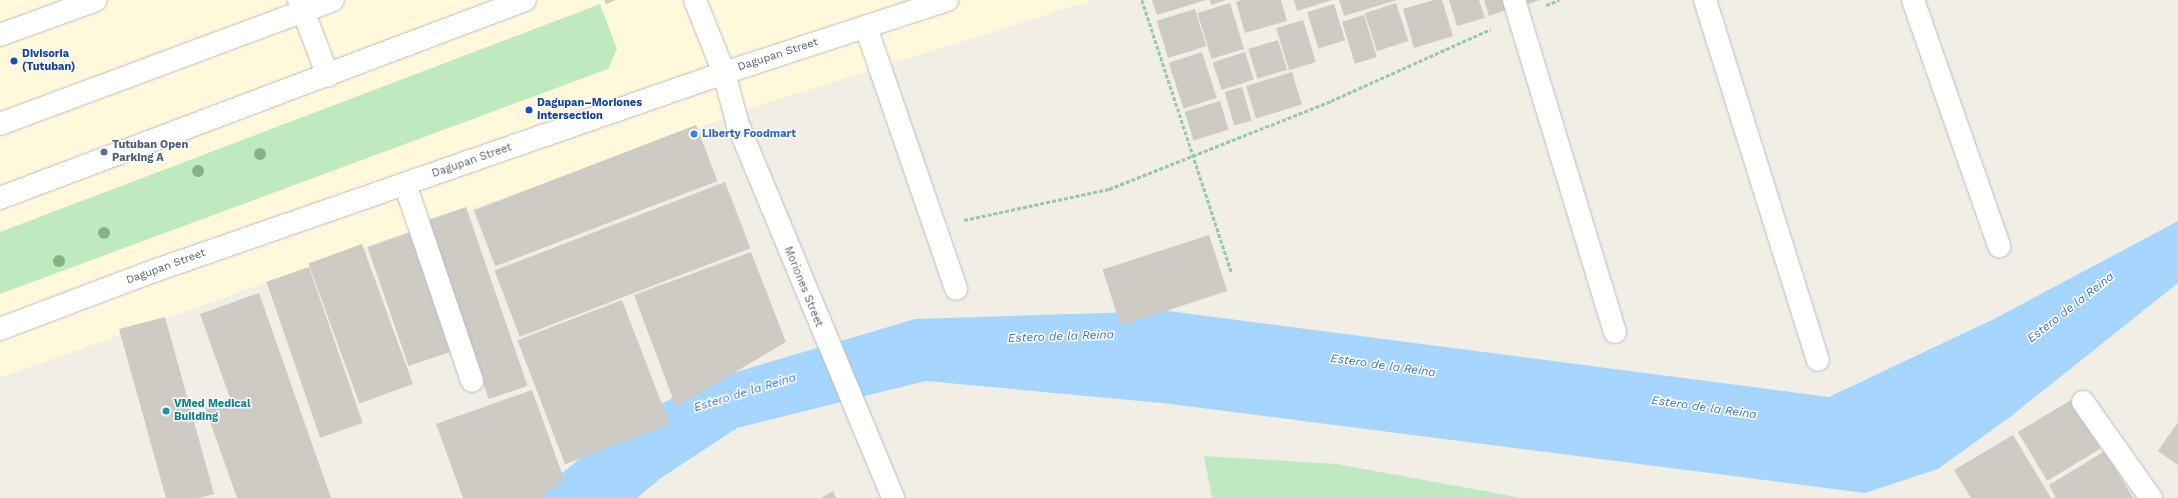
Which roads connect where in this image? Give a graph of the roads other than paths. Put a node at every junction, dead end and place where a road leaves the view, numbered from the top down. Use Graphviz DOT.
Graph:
graph roads {
  1 [pos="96,0"];
  2 [pos="333,0"];
  3 [pos="525,0"];
  4 [pos="695,0"];
  5 [pos="947,0"];
  6 [pos="1705,0"];
  7 [pos="1912,0"];
  8 [pos="302,6"];
  9 [pos="1516,8"];
  10 [pos="866,27"];
  11 [pos="0,35"];
  12 [pos="724,73"];
  13 [pos="328,76"];
  14 [pos="0,124"];
  15 [pos="405,184"];
  16 [pos="0,198"];
  17 [pos="1999,246"];
  18 [pos="956,289"];
  19 [pos="0,329"];
  20 [pos="1614,332"];
  21 [pos="1818,360"];
  22 [pos="472,381"];
  23 [pos="2083,402"];
  24 [pos="893,498"];
  25 [pos="2151,498"];
  1 -- 11 [label="street"];
  2 -- 8 [label="street"];
  3 -- 13 [label="street"];
  4 -- 12 [label="street, Moriones Street"];
  5 -- 10 [label="street, Dagupan Street"];
  6 -- 21 [label="street"];
  7 -- 17 [label="street"];
  8 -- 13 [label="street"];
  8 -- 14 [label="street"];
  9 -- 20 [label="street"];
  10 -- 12 [label="street, Dagupan Street"];
  10 -- 18 [label="street"];
  12 -- 15 [label="street, Dagupan Street"];
  12 -- 24 [label="street, Moriones Street"];
  13 -- 16 [label="street"];
  15 -- 19 [label="street, Dagupan Street"];
  15 -- 22 [label="street"];
  23 -- 25 [label="street"];
}
